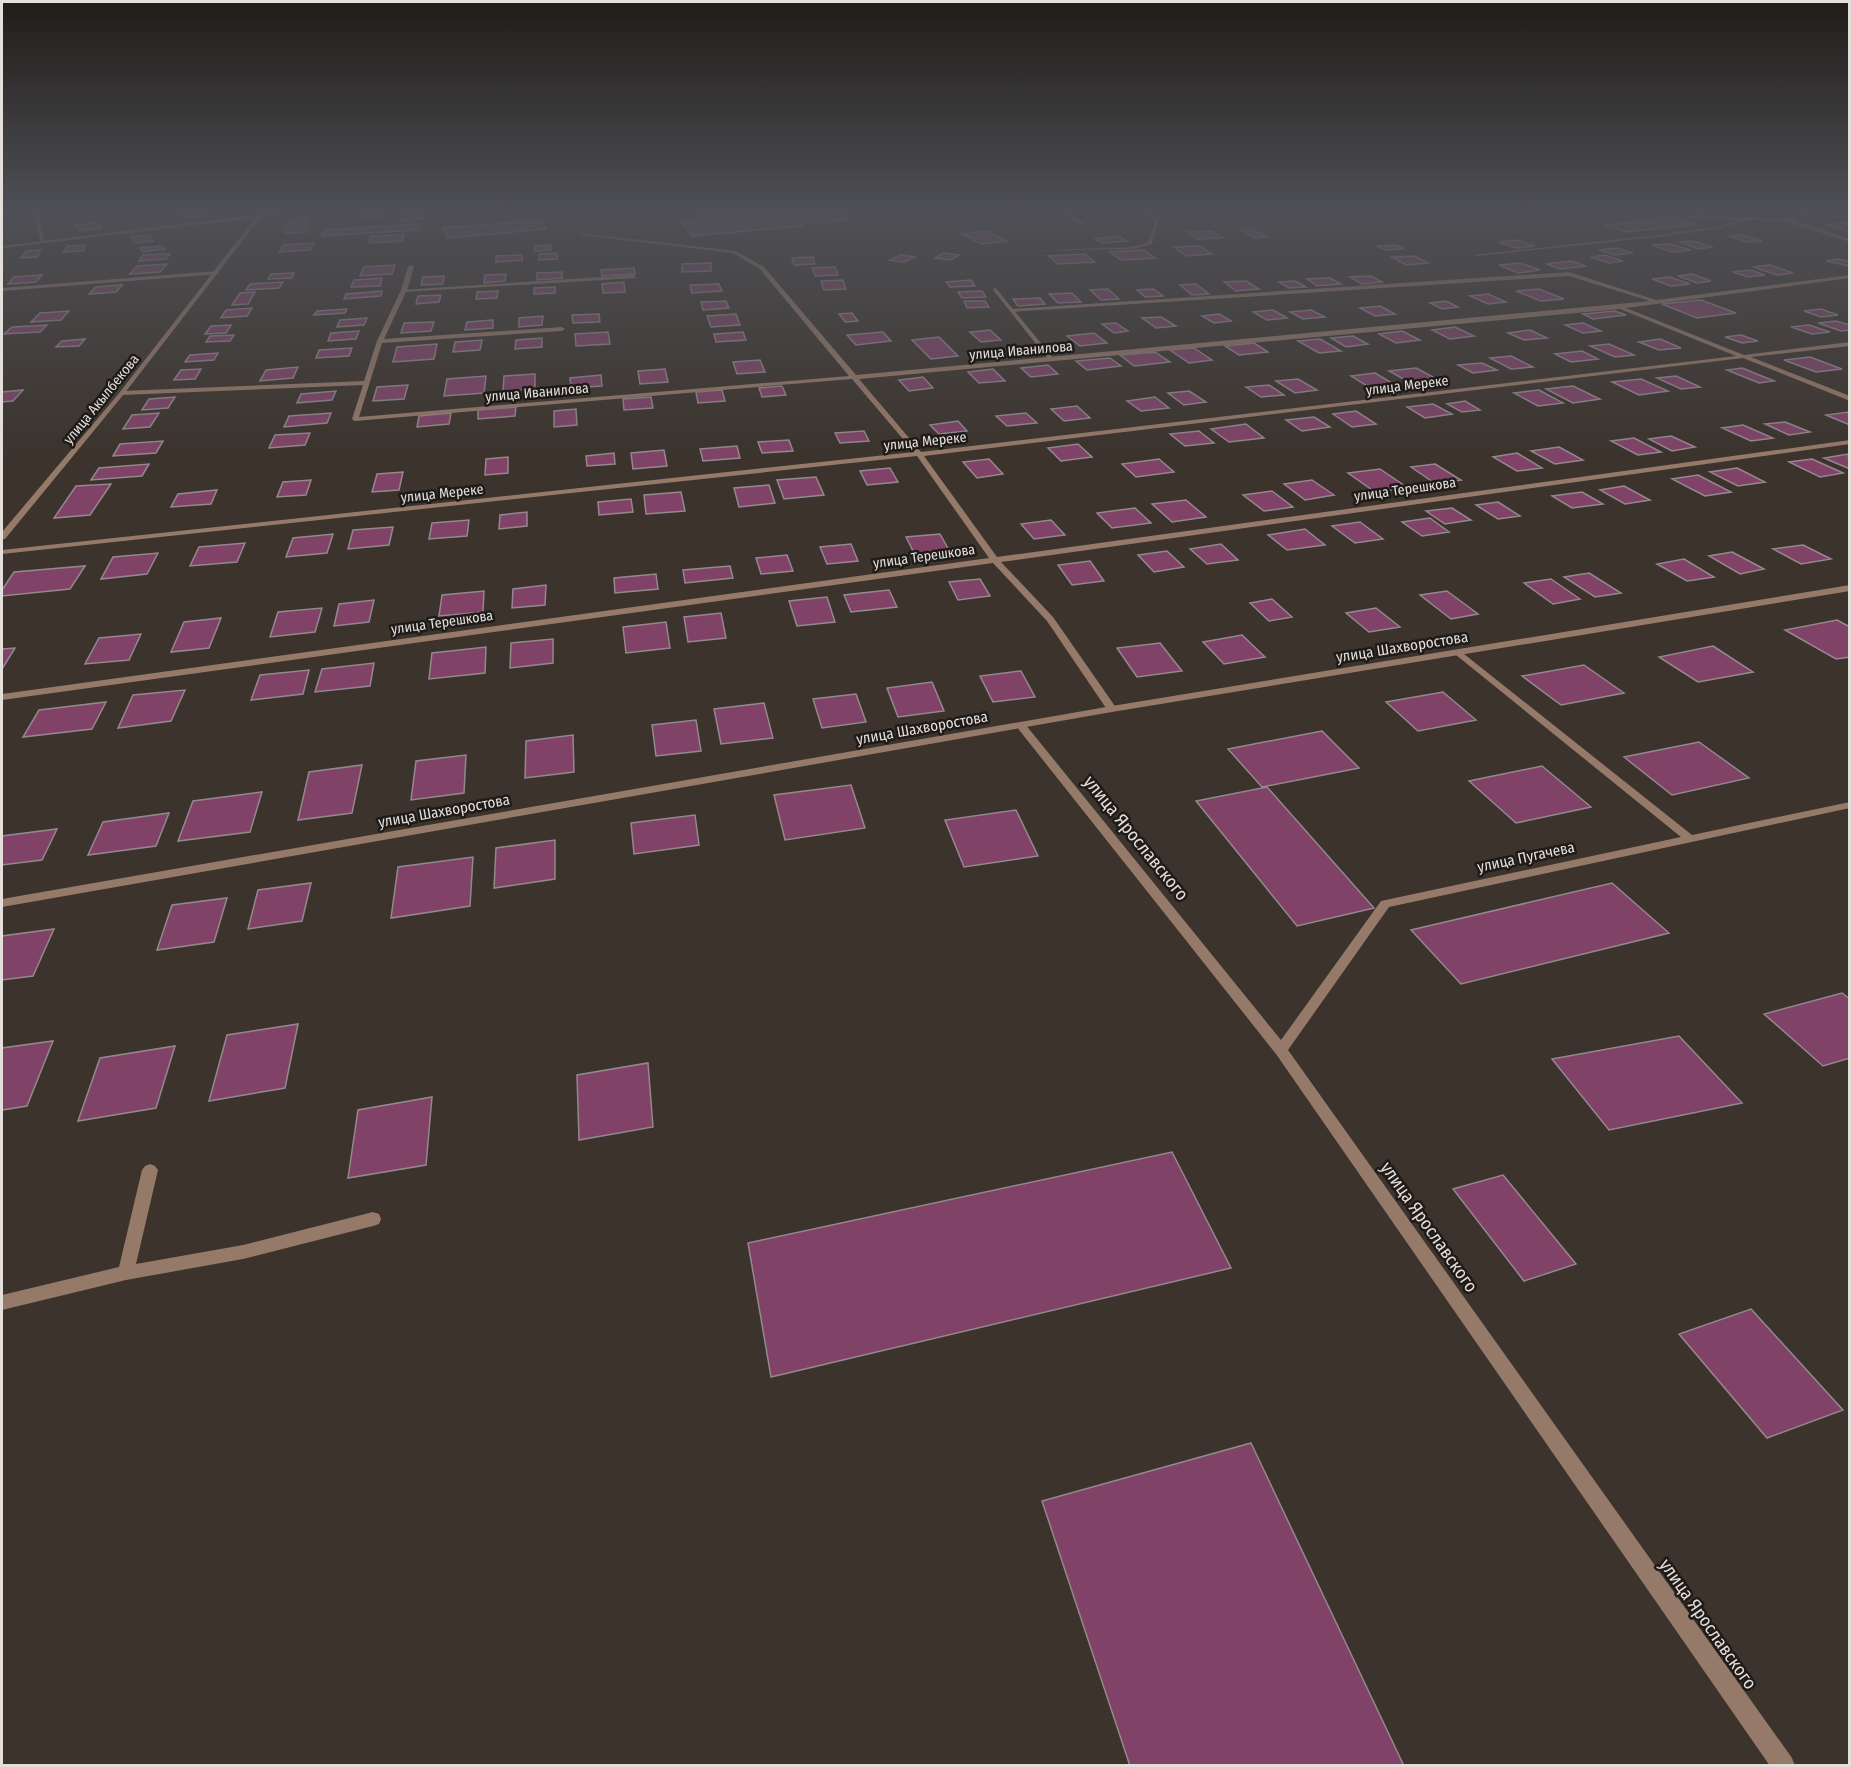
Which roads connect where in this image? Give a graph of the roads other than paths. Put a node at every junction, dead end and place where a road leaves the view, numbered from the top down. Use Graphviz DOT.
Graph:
graph roads {
  1 [pos="202,292"];
  2 [pos="403,292"];
  3 [pos="783,292"];
  4 [pos="997,292"];
  5 [pos="1291,292"];
  6 [pos="1628,292"];
  7 [pos="1728,292"];
  8 [pos="1658,302"];
  9 [pos="1620,307"];
  10 [pos="1012,311"];
  11 [pos="562,329"];
  12 [pos="380,341"];
  13 [pos="1850,344"];
  14 [pos="1748,358"];
  15 [pos="1051,359"];
  16 [pos="855,377"];
  17 [pos="367,383"];
  18 [pos="122,393"];
  19 [pos="1850,399"];
  20 [pos="1850,442"];
  21 [pos="919,454"];
  22 [pos="6,527"];
  23 [pos="2,537"];
  24 [pos="2,552"];
  25 [pos="994,560"];
  26 [pos="1850,588"];
  27 [pos="1459,653"];
  28 [pos="2,697"];
  29 [pos="1112,709"];
  30 [pos="1021,726"];
  31 [pos="1850,805"];
  32 [pos="1690,839"];
  33 [pos="2,903"];
  34 [pos="1281,1050"];
  35 [pos="150,1170"];
  36 [pos="373,1220"];
  37 [pos="126,1273"];
  38 [pos="2,1303"];
  39 [pos="1784,1766"];
  1 -- 18 [label="street, улица Акылбекова"];
  2 -- 12 [label="street, улица Иванилова"];
  3 -- 16 [label="street"];
  4 -- 10 [label="street"];
  5 -- 10 [label="street"];
  6 -- 8 [label="street"];
  7 -- 8 [label="street, улица Иванилова"];
  8 -- 9 [label="street, улица Иванилова"];
  9 -- 14 [label="street"];
  9 -- 15 [label="street, улица Иванилова"];
  10 -- 15 [label="street"];
  11 -- 12 [label="street"];
  12 -- 17 [label="street, улица Иванилова"];
  13 -- 14 [label="street, улица Мереке"];
  14 -- 19 [label="street"];
  14 -- 21 [label="street, улица Мереке"];
  15 -- 16 [label="street, улица Иванилова"];
  16 -- 17 [label="street, улица Иванилова"];
  16 -- 21 [label="street"];
  17 -- 18 [label="street"];
  18 -- 22 [label="street, улица Акылбекова"];
  20 -- 25 [label="street, улица Терешкова"];
  21 -- 24 [label="street, улица Мереке"];
  21 -- 25 [label="street"];
  22 -- 23 [label="street, улица Акылбекова"];
  25 -- 28 [label="street, улица Терешкова"];
  25 -- 29 [label="street"];
  26 -- 27 [label="street, улица Шахворостова"];
  27 -- 29 [label="street, улица Шахворостова"];
  27 -- 32 [label="street"];
  29 -- 30 [label="street, улица Шахворостова"];
  30 -- 33 [label="street, улица Шахворостова"];
  30 -- 34 [label="street, улица Ярославского"];
  31 -- 32 [label="street, улица Пугачева"];
  32 -- 34 [label="street, улица Пугачева"];
  34 -- 39 [label="street, улица Ярославского"];
  35 -- 37 [label="street"];
  36 -- 37 [label="street"];
  37 -- 38 [label="street"];
}
